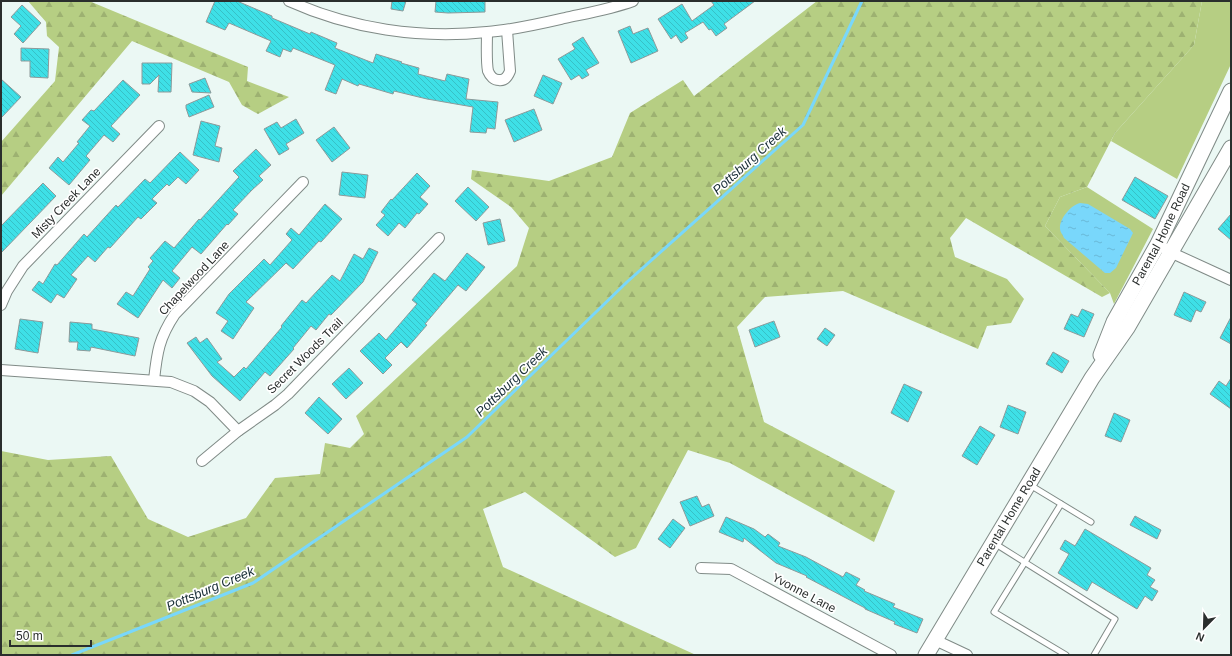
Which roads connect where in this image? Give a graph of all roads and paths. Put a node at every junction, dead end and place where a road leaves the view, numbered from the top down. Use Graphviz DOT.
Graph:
graph roads {
  1 [pos="289,1"];
  2 [pos="632,1"];
  3 [pos="507,30"];
  4 [pos="487,32"];
  5 [pos="1231,92"];
  6 [pos="159,126"];
  7 [pos="1231,148"];
  8 [pos="303,182"];
  9 [pos="1178,202"];
  10 [pos="1194,211"];
  11 [pos="439,238"];
  12 [pos="1164,248"];
  13 [pos="1231,280"];
  14 [pos="1,304"];
  15 [pos="1,370"];
  16 [pos="154,380"];
  17 [pos="238,431"];
  18 [pos="202,461"];
  19 [pos="1028,484"];
  20 [pos="1061,504"];
  21 [pos="1090,522"];
  22 [pos="993,543"];
  23 [pos="1024,562"];
  24 [pos="701,568"];
  25 [pos="935,640"];
  26 [pos="891,655"];
  27 [pos="926,655"];
  28 [pos="967,655"];
  29 [pos="1066,655"];
  30 [pos="1094,655"];
  1 -- 4 [label="street"];
  2 -- 3 [label="street"];
  3 -- 4 [label="street"];
  3 -- 4 [label="street"];
  5 -- 9 [label="main road, Parental Home Road"];
  6 -- 14 [label="street, Misty Creek Lane"];
  7 -- 10 [label="main road, Parental Home Road"];
  8 -- 16 [label="street, Chapelwood Lane"];
  9 -- 10 [label="main road"];
  9 -- 12 [label="main road, Parental Home Road"];
  10 -- 12 [label="main road, Parental Home Road"];
  11 -- 17 [label="street, Secret Woods Trail"];
  12 -- 13 [label="street"];
  12 -- 19 [label="main road, Parental Home Road"];
  15 -- 16 [label="street"];
  16 -- 17 [label="street"];
  17 -- 18 [label="street, Secret Woods Trail"];
  19 -- 20 [label="lane"];
  19 -- 22 [label="main road, Parental Home Road"];
  20 -- 21 [label="lane"];
  20 -- 23 [label="lane"];
  22 -- 23 [label="lane"];
  22 -- 25 [label="main road, Parental Home Road"];
  23 -- 29 [label="lane"];
  23 -- 30 [label="lane"];
  24 -- 26 [label="street, Yvonne Lane"];
  25 -- 27 [label="main road, Parental Home Road"];
  25 -- 28 [label="street"];
}
